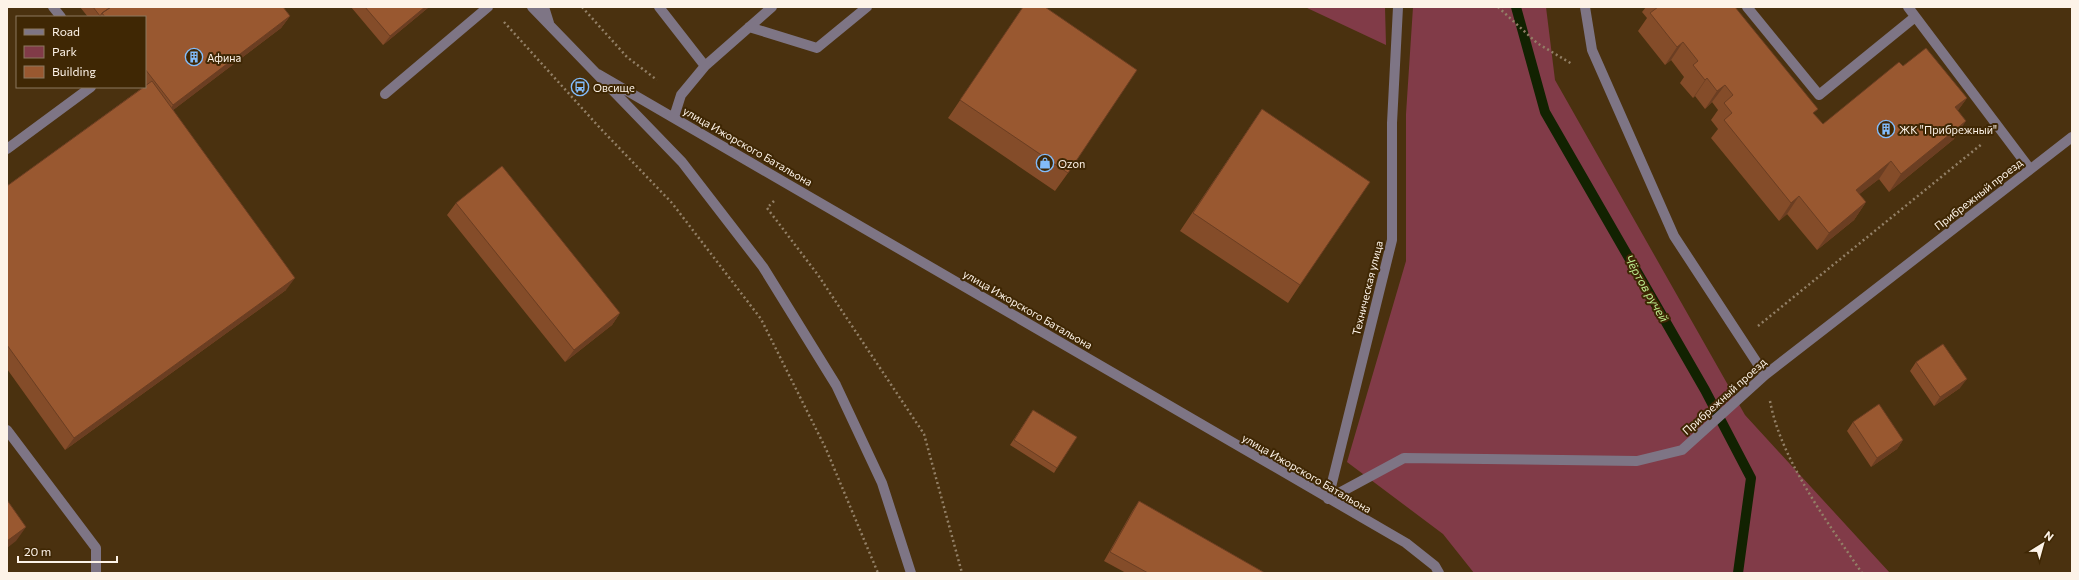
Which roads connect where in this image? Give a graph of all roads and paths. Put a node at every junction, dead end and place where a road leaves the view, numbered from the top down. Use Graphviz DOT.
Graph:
graph roads {
  1 [pos="53,7"];
  2 [pos="488,7"];
  3 [pos="532,7"];
  4 [pos="544,7"];
  5 [pos="582,7"];
  6 [pos="659,7"];
  7 [pos="772,7"];
  8 [pos="867,7"];
  9 [pos="1398,7"];
  10 [pos="1585,7"];
  11 [pos="1747,7"];
  12 [pos="1908,7"];
  13 [pos="60,16"];
  14 [pos="1916,17"];
  15 [pos="501,18"];
  16 [pos="549,23"];
  17 [pos="749,28"];
  18 [pos="705,66"];
  19 [pos="598,74"];
  20 [pos="89,88"];
  21 [pos="385,94"];
  22 [pos="681,95"];
  23 [pos="674,118"];
  24 [pos="2000,129"];
  25 [pos="2072,137"];
  26 [pos="7,150"];
  27 [pos="2030,169"];
  28 [pos="792,185"];
  29 [pos="1742,339"];
  30 [pos="1765,375"];
  31 [pos="7,430"];
  32 [pos="1328,499"];
  33 [pos="96,573"];
  34 [pos="878,573"];
  35 [pos="911,573"];
  36 [pos="962,573"];
  37 [pos="1439,573"];
  38 [pos="1862,573"];
  1 -- 13 [label="street"];
  2 -- 21 [label="street"];
  3 -- 16 [label="street, улица Ижорского Батальона"];
  4 -- 16 [label="street"];
  5 -- 22 [label="path"];
  6 -- 18 [label="street"];
  7 -- 17 [label="street"];
  8 -- 17 [label="street"];
  9 -- 32 [label="street, Техническая улица"];
  10 -- 29 [label="street"];
  11 -- 14 [label="street"];
  12 -- 14 [label="street"];
  14 -- 24 [label="street"];
  15 -- 34 [label="path"];
  16 -- 19 [label="street, улица Ижорского Батальона"];
  17 -- 18 [label="street"];
  18 -- 22 [label="street"];
  19 -- 23 [label="street, улица Ижорского Батальона"];
  19 -- 35 [label="street, улица Ижорского Батальона"];
  20 -- 26 [label="street"];
  22 -- 23 [label="street"];
  23 -- 28 [label="street, улица Ижорского Батальона"];
  24 -- 27 [label="street"];
  24 -- 29 [label="path"];
  25 -- 27 [label="street, Прибрежный проезд"];
  27 -- 30 [label="street, Прибрежный проезд"];
  28 -- 32 [label="street, улица Ижорского Батальона"];
  28 -- 36 [label="path"];
  29 -- 30 [label="street"];
  30 -- 32 [label="street, Прибрежный проезд"];
  30 -- 38 [label="path"];
  31 -- 33 [label="street"];
  32 -- 37 [label="street, улица Ижорского Батальона"];
}
